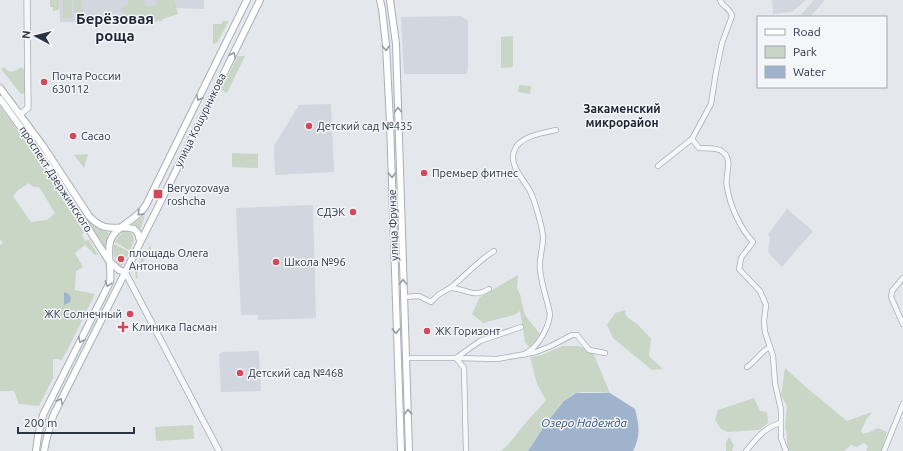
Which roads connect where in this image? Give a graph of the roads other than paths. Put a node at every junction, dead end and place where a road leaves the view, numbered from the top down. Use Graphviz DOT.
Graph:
graph roads {
  1 [pos="27,0"];
  2 [pos="247,0"];
  3 [pos="260,0"];
  4 [pos="380,0"];
  5 [pos="390,0"];
  6 [pos="720,0"];
  7 [pos="0,88"];
  8 [pos="0,98"];
  9 [pos="20,114"];
  10 [pos="556,130"];
  11 [pos="692,139"];
  12 [pos="400,151"];
  13 [pos="391,152"];
  14 [pos="658,166"];
  15 [pos="392,191"];
  16 [pos="401,191"];
  17 [pos="120,228"];
  18 [pos="140,241"];
  19 [pos="494,251"];
  20 [pos="109,261"];
  21 [pos="125,272"];
  22 [pos="903,278"];
  23 [pos="450,288"];
  24 [pos="489,289"];
  25 [pos="404,297"];
  26 [pos="903,324"];
  27 [pos="521,327"];
  28 [pos="770,346"];
  29 [pos="605,353"];
  30 [pos="524,355"];
  31 [pos="406,358"];
  32 [pos="456,358"];
  33 [pos="747,367"];
  34 [pos="903,404"];
  35 [pos="780,423"];
  36 [pos="785,450"];
  37 [pos="36,451"];
  38 [pos="44,451"];
  39 [pos="218,451"];
  40 [pos="401,451"];
  41 [pos="409,451"];
  42 [pos="466,451"];
  43 [pos="746,451"];
  44 [pos="884,451"];
  1 -- 9 [label="street"];
  2 -- 17 [label="main road, улица Кошурникова, one-way"];
  18 -- 3 [label="main road, улица Кошурникова, one-way"];
  4 -- 13 [label="main road, улица Фрунзе, one-way"];
  12 -- 5 [label="main road, улица Фрунзе, one-way"];
  6 -- 11 [label="street"];
  7 -- 9 [label="main road, проспект Дзержинского"];
  8 -- 20 [label="main road, проспект Дзержинского"];
  9 -- 17 [label="main road, проспект Дзержинского"];
  10 -- 30 [label="street"];
  11 -- 14 [label="street"];
  11 -- 28 [label="street"];
  12 -- 13 [label="main road"];
  12 -- 16 [label="main road, улица Фрунзе"];
  13 -- 15 [label="main road, улица Фрунзе, one-way"];
  15 -- 16 [label="main road"];
  15 -- 40 [label="main road, улица Фрунзе, one-way"];
  25 -- 16 [label="main road, улица Фрунзе, one-way"];
  17 -- 18 [label="main road"];
  17 -- 20 [label="main road"];
  18 -- 21 [label="main road"];
  19 -- 23 [label="street"];
  20 -- 21 [label="main road"];
  20 -- 37 [label="main road, one-way"];
  38 -- 21 [label="main road, one-way"];
  21 -- 39 [label="street"];
  22 -- 26 [label="street"];
  23 -- 24 [label="street"];
  23 -- 25 [label="street"];
  25 -- 31 [label="main road, улица Фрунзе"];
  27 -- 32 [label="street"];
  28 -- 33 [label="street"];
  28 -- 35 [label="street"];
  29 -- 30 [label="street"];
  30 -- 32 [label="street"];
  31 -- 32 [label="street"];
  41 -- 31 [label="main road, улица Фрунзе, one-way"];
  32 -- 42 [label="street"];
  34 -- 44 [label="street"];
  35 -- 36 [label="street"];
  35 -- 43 [label="street"];
}
